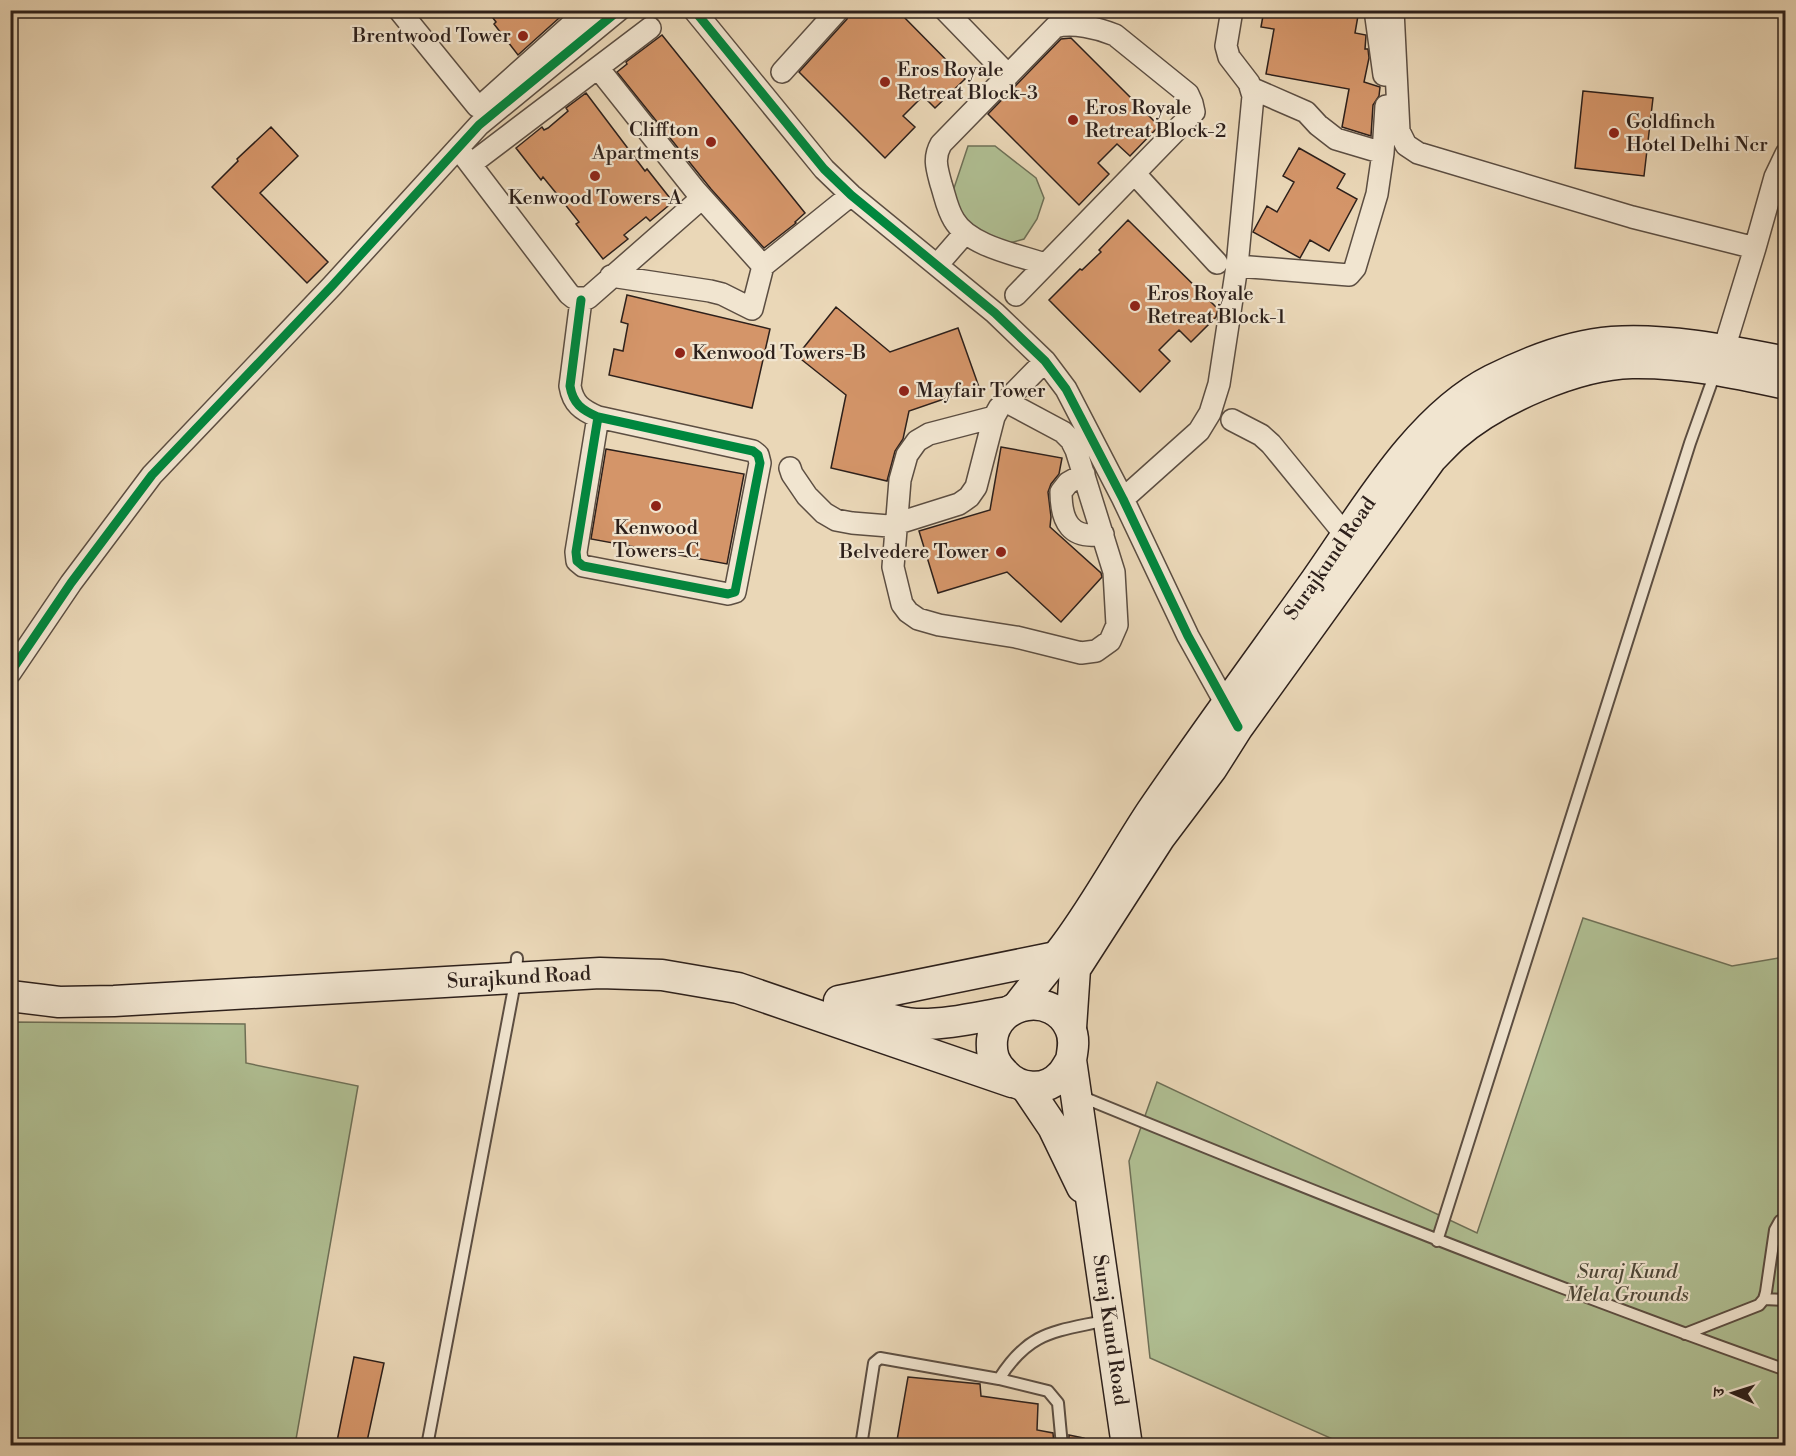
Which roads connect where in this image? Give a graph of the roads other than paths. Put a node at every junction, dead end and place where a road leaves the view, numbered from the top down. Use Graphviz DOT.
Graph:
graph roads {
  1 [pos="399,10"];
  2 [pos="588,10"];
  3 [pos="619,10"];
  4 [pos="694,10"];
  5 [pos="838,10"];
  6 [pos="945,10"];
  7 [pos="1232,10"];
  8 [pos="1375,10"];
  9 [pos="1393,10"];
  10 [pos="650,28"];
  11 [pos="598,68"];
  12 [pos="783,72"];
  13 [pos="1008,75"];
  14 [pos="1251,88"];
  15 [pos="1383,153"];
  16 [pos="1785,154"];
  17 [pos="464,156"];
  18 [pos="1135,174"];
  19 [pos="851,195"];
  20 [pos="702,198"];
  21 [pos="965,233"];
  22 [pos="1755,248"];
  23 [pos="938,264"];
  24 [pos="1045,264"];
  25 [pos="1227,264"];
  26 [pos="763,266"];
  27 [pos="611,276"];
  28 [pos="1016,295"];
  29 [pos="581,300"];
  30 [pos="1720,360"];
  31 [pos="1045,361"];
  32 [pos="1785,362"];
  33 [pos="1785,384"];
  34 [pos="999,409"];
  35 [pos="598,417"];
  36 [pos="1232,420"];
  37 [pos="790,468"];
  38 [pos="1084,474"];
  39 [pos="1123,499"];
  40 [pos="897,523"];
  41 [pos="1103,534"];
  42 [pos="1347,537"];
  43 [pos="10,673"];
  44 [pos="1232,715"];
  45 [pos="1056,957"];
  46 [pos="517,968"];
  47 [pos="10,977"];
  48 [pos="10,996"];
  49 [pos="839,1001"];
  50 [pos="1013,1009"];
  51 [pos="1071,1028"];
  52 [pos="1071,1060"];
  53 [pos="1019,1084"];
  54 [pos="1077,1095"];
  55 [pos="1095,1214"];
  56 [pos="1785,1220"];
  57 [pos="1437,1241"];
  58 [pos="1764,1299"];
  59 [pos="1785,1300"];
  60 [pos="1110,1320"];
  61 [pos="1685,1334"];
  62 [pos="1785,1370"];
  63 [pos="999,1379"];
  64 [pos="427,1446"];
  65 [pos="861,1446"];
  66 [pos="1062,1446"];
  67 [pos="1127,1446"];
  1 -- 2 [label="street"];
  3 -- 17 [label="street"];
  4 -- 19 [label="street"];
  5 -- 12 [label="street"];
  6 -- 13 [label="street"];
  7 -- 14 [label="street"];
  8 -- 15 [label="street"];
  9 -- 22 [label="street"];
  10 -- 11 [label="street"];
  11 -- 17 [label="street"];
  11 -- 20 [label="street"];
  13 -- 18 [label="street"];
  13 -- 21 [label="street"];
  14 -- 15 [label="street"];
  14 -- 25 [label="street"];
  15 -- 25 [label="street"];
  16 -- 22 [label="street"];
  17 -- 29 [label="street"];
  17 -- 43 [label="street"];
  18 -- 24 [label="street"];
  18 -- 25 [label="street"];
  19 -- 23 [label="street"];
  19 -- 26 [label="street"];
  20 -- 26 [label="street"];
  20 -- 27 [label="street"];
  21 -- 23 [label="street"];
  21 -- 24 [label="street"];
  22 -- 30 [label="street"];
  23 -- 31 [label="street"];
  24 -- 28 [label="street"];
  25 -- 39 [label="street"];
  26 -- 27 [label="street"];
  27 -- 29 [label="street"];
  29 -- 35 [label="street"];
  30 -- 32 [label="main road, Surajkund Road"];
  30 -- 33 [label="main road, Surajkund Road"];
  30 -- 42 [label="main road, Surajkund Road"];
  30 -- 44 [label="main road, Surajkund Road"];
  30 -- 57 [label="lane"];
  31 -- 34 [label="street"];
  31 -- 39 [label="street"];
  34 -- 38 [label="street"];
  34 -- 40 [label="street"];
  34 -- 40 [label="street"];
  35 -- 35 [label="street"];
  36 -- 42 [label="street"];
  37 -- 40 [label="street"];
  38 -- 41 [label="street"];
  38 -- 41 [label="street"];
  39 -- 44 [label="street"];
  40 -- 41 [label="street"];
  42 -- 44 [label="main road, Surajkund Road"];
  44 -- 45 [label="main road, Surajkund Road"];
  44 -- 51 [label="main road, Surajkund Road"];
  45 -- 49 [label="main road"];
  45 -- 50 [label="main road, Surajkund Road"];
  46 -- 47 [label="main road, Surajkund Road"];
  46 -- 48 [label="main road, Surajkund Road"];
  46 -- 49 [label="main road, Surajkund Road"];
  46 -- 53 [label="main road, Surajkund Road"];
  46 -- 64 [label="lane"];
  49 -- 50 [label="main road, Surajkund Road"];
  50 -- 51 [label="main road"];
  50 -- 53 [label="main road"];
  51 -- 52 [label="main road"];
  52 -- 53 [label="main road"];
  52 -- 54 [label="main road, Suraj Kund Road"];
  53 -- 55 [label="main road"];
  54 -- 55 [label="main road, Suraj Kund Road"];
  54 -- 57 [label="lane"];
  55 -- 60 [label="main road, Suraj Kund Road"];
  56 -- 58 [label="lane"];
  57 -- 61 [label="lane"];
  58 -- 59 [label="lane"];
  58 -- 61 [label="lane"];
  60 -- 63 [label="lane"];
  60 -- 67 [label="main road, Suraj Kund Road"];
  61 -- 62 [label="lane"];
  63 -- 65 [label="lane"];
  63 -- 66 [label="lane"];
}
